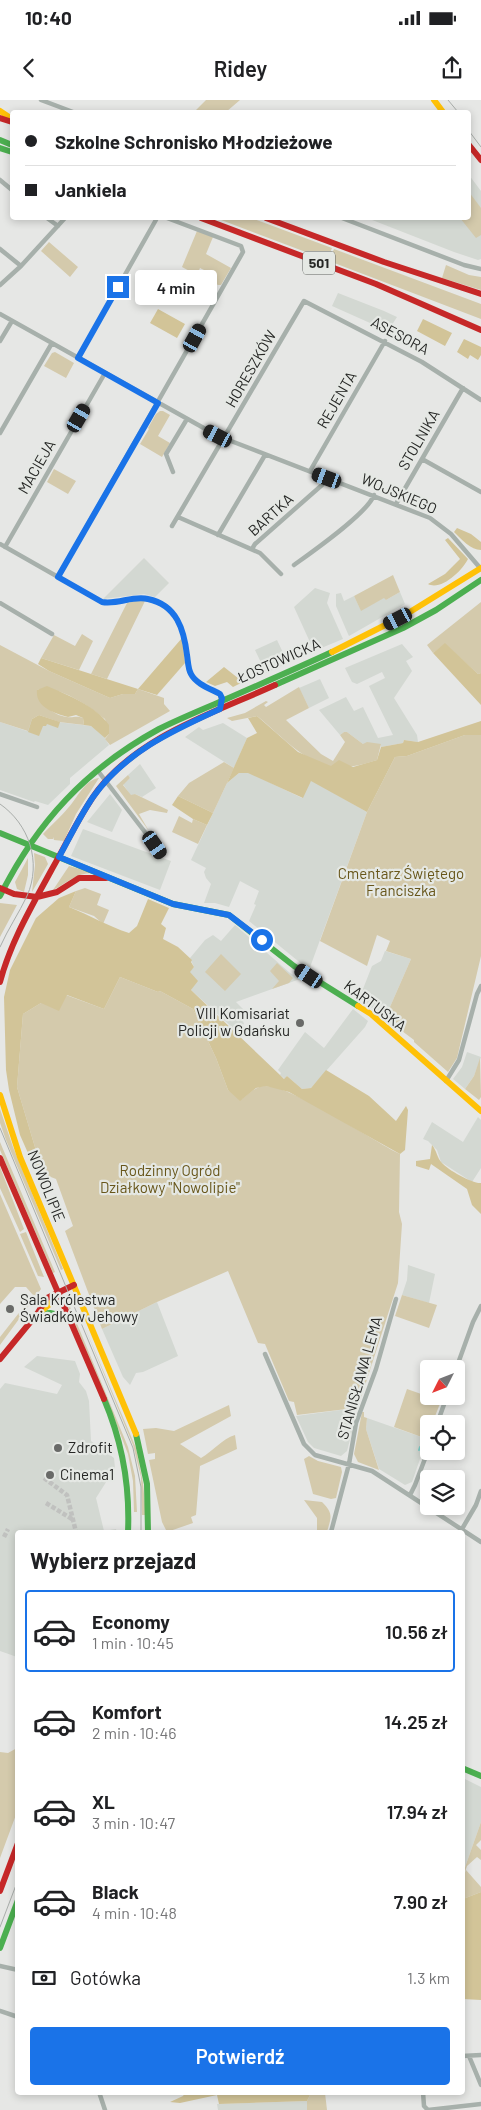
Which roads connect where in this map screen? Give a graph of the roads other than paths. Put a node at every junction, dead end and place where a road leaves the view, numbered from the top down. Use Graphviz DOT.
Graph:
graph roads {
  1 [pos="41,100"];
  2 [pos="68,110"];
  3 [pos="0,111"];
  4 [pos="10,119"];
  5 [pos="471,148"];
  6 [pos="481,160"];
  7 [pos="0,180"];
  8 [pos="10,188"];
  9 [pos="50,220"];
  10 [pos="63,220"];
  11 [pos="156,220"];
  12 [pos="173,220"];
  13 [pos="206,220"];
  14 [pos="271,220"];
  15 [pos="347,220"];
  16 [pos="58,226"];
  17 [pos="0,249"];
  18 [pos="21,266"];
  19 [pos="481,270"];
  20 [pos="0,285"];
  21 [pos="481,294"];
  22 [pos="304,301"];
  23 [pos="0,314"];
  24 [pos="12,321"];
  25 [pos="481,330"];
  26 [pos="0,341"];
  27 [pos="385,341"];
  28 [pos="52,343"];
  29 [pos="78,358"];
  30 [pos="105,373"];
  31 [pos="463,388"];
  32 [pos="481,400"];
  33 [pos="158,403"];
  34 [pos="187,419"];
  35 [pos="0,433"];
  36 [pos="224,438"];
  37 [pos="266,455"];
  38 [pos="422,459"];
  39 [pos="310,471"];
  40 [pos="173,472"];
  41 [pos="327,478"];
  42 [pos="481,492"];
  43 [pos="374,495"];
  44 [pos="396,504"];
  45 [pos="178,517"];
  46 [pos="172,526"];
  47 [pos="218,535"];
  48 [pos="2,545"];
  49 [pos="252,549"];
  50 [pos="294,565"];
  51 [pos="481,569"];
  52 [pos="281,574"];
  53 [pos="58,577"];
  54 [pos="481,580"];
  55 [pos="0,603"];
  56 [pos="52,634"];
  57 [pos="222,700"];
  58 [pos="220,709"];
  59 [pos="98,771"];
  60 [pos="106,780"];
  61 [pos="0,794"];
  62 [pos="37,807"];
  63 [pos="0,833"];
  64 [pos="29,845"];
  65 [pos="161,853"];
  66 [pos="59,857"];
  67 [pos="110,878"];
  68 [pos="1,891"];
  69 [pos="37,897"];
  70 [pos="0,982"];
  71 [pos="481,986"];
  72 [pos="446,1081"];
  73 [pos="0,1095"];
  74 [pos="481,1111"];
  75 [pos="0,1158"];
  76 [pos="74,1285"];
  77 [pos="58,1292"];
  78 [pos="396,1299"];
  79 [pos="481,1306"];
  80 [pos="37,1314"];
  81 [pos="68,1317"];
  82 [pos="265,1354"];
  83 [pos="0,1359"];
  84 [pos="459,1360"];
  85 [pos="425,1460"];
  86 [pos="349,1464"];
  87 [pos="481,1491"];
  88 [pos="410,1495"];
  89 [pos="462,1529"];
  90 [pos="128,1530"];
  91 [pos="148,1530"];
  92 [pos="332,1530"];
  93 [pos="465,1531"];
  94 [pos="481,1542"];
  95 [pos="465,1769"];
  96 [pos="481,1776"];
  97 [pos="15,1851"];
  98 [pos="0,1890"];
  99 [pos="15,1908"];
  100 [pos="0,1948"];
  101 [pos="0,1966"];
  102 [pos="15,1969"];
  103 [pos="0,2011"];
  104 [pos="15,2016"];
  105 [pos="481,2055"];
  106 [pos="465,2056"];
  107 [pos="469,2056"];
  108 [pos="481,2085"];
  109 [pos="100,2095"];
  110 [pos="423,2095"];
  111 [pos="481,2104"];
  112 [pos="105,2110"];
  1 -- 2 [label="street"];
  3 -- 4 [label="main road"];
  5 -- 6 [label="main road"];
  7 -- 8 [label="street"];
  9 -- 16 [label="street"];
  10 -- 16 [label="street"];
  11 -- 29 [label="street"];
  12 -- 33 [label="street"];
  13 -- 25 [label="main road, 501"];
  14 -- 21 [label="main road, 501"];
  15 -- 19 [label="street"];
  16 -- 18 [label="street"];
  17 -- 18 [label="street"];
  18 -- 20 [label="street"];
  22 -- 27 [label="street, ASESORA"];
  22 -- 36 [label="street, HORESZKÓW"];
  23 -- 24 [label="street, WOJSKIEGO"];
  24 -- 26 [label="street"];
  24 -- 28 [label="street, WOJSKIEGO"];
  27 -- 31 [label="street, ASESORA"];
  27 -- 39 [label="street, REJENTA"];
  28 -- 29 [label="street, WOJSKIEGO"];
  28 -- 35 [label="street"];
  29 -- 30 [label="street, WOJSKIEGO"];
  30 -- 33 [label="street, WOJSKIEGO"];
  30 -- 48 [label="street, MACIEJA"];
  31 -- 32 [label="street, ASESORA"];
  31 -- 38 [label="street, STOLNIKA"];
  33 -- 34 [label="street, WOJSKIEGO"];
  33 -- 53 [label="street"];
  34 -- 36 [label="street, WOJSKIEGO"];
  34 -- 40 [label="street"];
  36 -- 37 [label="street, WOJSKIEGO"];
  36 -- 45 [label="street, HORESZKÓW"];
  37 -- 39 [label="street, WOJSKIEGO"];
  37 -- 47 [label="street"];
  38 -- 42 [label="street"];
  38 -- 44 [label="street, STOLNIKA"];
  39 -- 41 [label="street, WOJSKIEGO"];
  41 -- 43 [label="street, WOJSKIEGO"];
  41 -- 49 [label="street, BARTKA"];
  43 -- 44 [label="street, WOJSKIEGO"];
  43 -- 50 [label="street"];
  44 -- 51 [label="street, WOJSKIEGO"];
  45 -- 46 [label="street, HORESZKÓW"];
  45 -- 47 [label="street"];
  47 -- 49 [label="street"];
  48 -- 53 [label="street"];
  49 -- 52 [label="street"];
  51 -- 57 [label="main road, ŁOSTOWICKA"];
  53 -- 57 [label="street"];
  54 -- 58 [label="main road, ŁOSTOWICKA"];
  55 -- 56 [label="street"];
  57 -- 58 [label="street"];
  57 -- 59 [label="main road, ŁOSTOWICKA"];
  58 -- 60 [label="main road, ŁOSTOWICKA"];
  59 -- 60 [label="street"];
  59 -- 64 [label="main road, ŁOSTOWICKA"];
  60 -- 65 [label="street"];
  60 -- 66 [label="main road, ŁOSTOWICKA"];
  61 -- 62 [label="street"];
  63 -- 64 [label="main road, KARTUSKA"];
  64 -- 66 [label="main road, KARTUSKA"];
  64 -- 68 [label="main road"];
  66 -- 67 [label="main road, KARTUSKA"];
  66 -- 69 [label="main road"];
  67 -- 69 [label="main road, KARTUSKA"];
  67 -- 72 [label="main road, KARTUSKA"];
  68 -- 69 [label="main road, KARTUSKA"];
  69 -- 70 [label="main road"];
  71 -- 72 [label="street"];
  72 -- 74 [label="main road, KARTUSKA"];
  73 -- 76 [label="main road, NOWOLIPIE"];
  75 -- 77 [label="main road, NOWOLIPIE"];
  76 -- 77 [label="main road"];
  76 -- 91 [label="main road, NOWOLIPIE"];
  77 -- 80 [label="main road"];
  77 -- 81 [label="main road, NOWOLIPIE"];
  78 -- 86 [label="street, STANISŁAWA LEMA"];
  79 -- 84 [label="street"];
  80 -- 81 [label="main road"];
  80 -- 83 [label="main road"];
  81 -- 90 [label="main road, NOWOLIPIE"];
  82 -- 86 [label="street, STANISŁAWA LEMA"];
  85 -- 88 [label="street"];
  86 -- 88 [label="street"];
  86 -- 92 [label="street, STANISŁAWA LEMA"];
  87 -- 89 [label="street"];
  88 -- 89 [label="street"];
  93 -- 94 [label="street"];
  95 -- 96 [label="main road"];
  97 -- 98 [label="main road"];
  99 -- 100 [label="main road"];
  101 -- 102 [label="street"];
  103 -- 104 [label="street"];
  105 -- 107 [label="street"];
  106 -- 107 [label="street"];
  107 -- 108 [label="street"];
  109 -- 112 [label="street"];
  110 -- 111 [label="street"];
}
